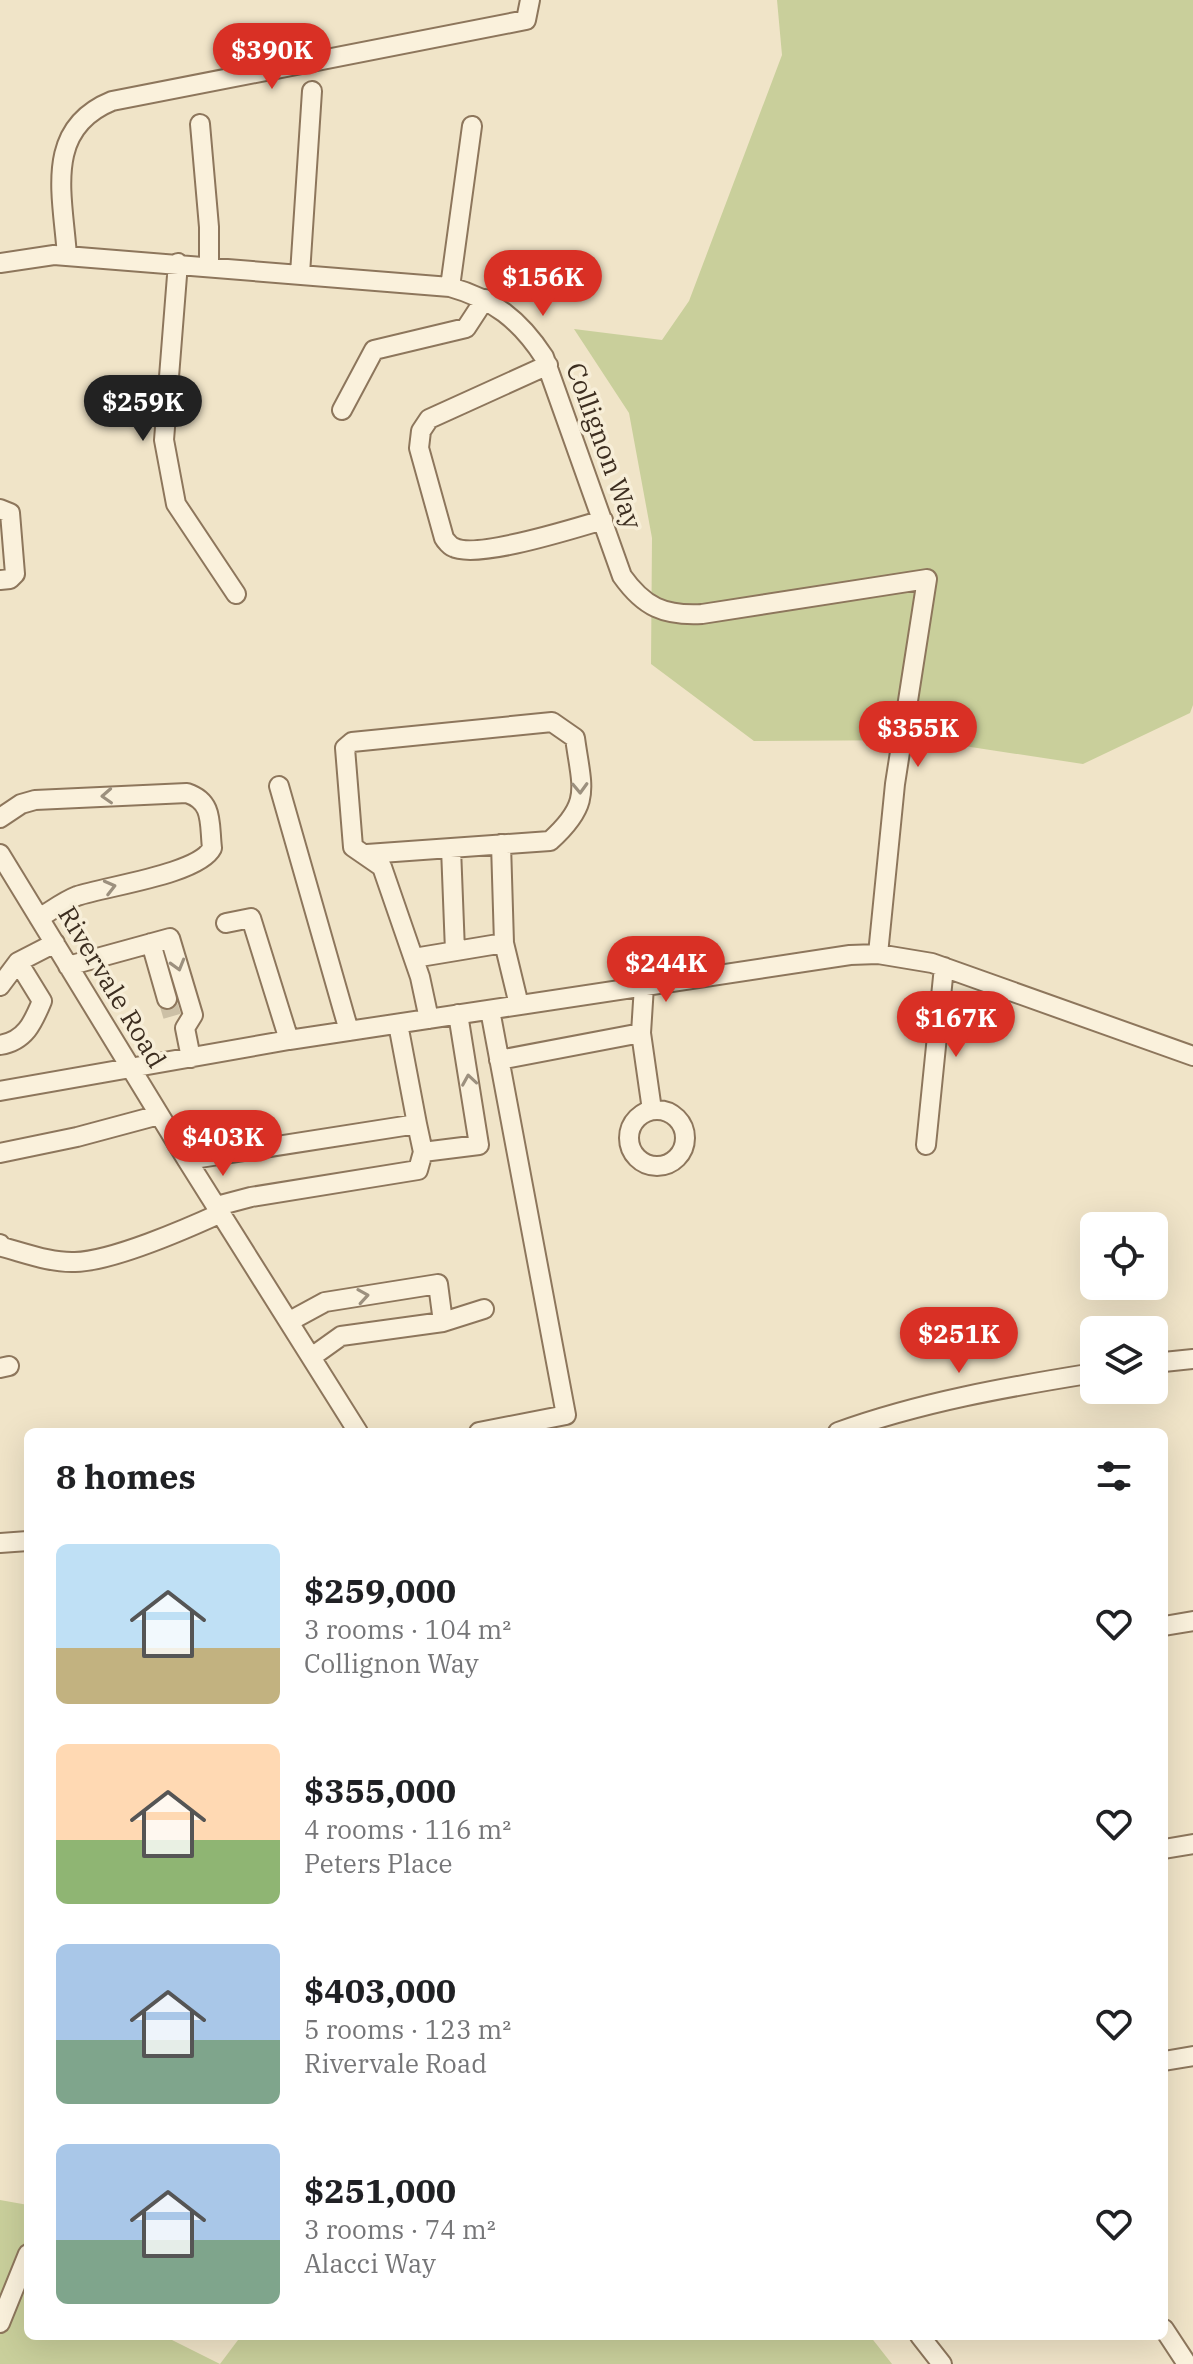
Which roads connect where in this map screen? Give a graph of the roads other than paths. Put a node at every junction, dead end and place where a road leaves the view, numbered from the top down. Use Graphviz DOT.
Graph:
graph roads {
  1 [pos="530,0"];
  2 [pos="312,91"];
  3 [pos="200,124"];
  4 [pos="472,126"];
  5 [pos="67,256"];
  6 [pos="0,263"];
  7 [pos="178,263"];
  8 [pos="209,266"];
  9 [pos="300,274"];
  10 [pos="450,287"];
  11 [pos="485,299"];
  12 [pos="548,365"];
  13 [pos="342,410"];
  14 [pos="0,509"];
  15 [pos="603,520"];
  16 [pos="0,580"];
  17 [pos="236,594"];
  18 [pos="279,786"];
  19 [pos="0,818"];
  20 [pos="501,844"];
  21 [pos="451,848"];
  22 [pos="0,854"];
  23 [pos="367,854"];
  24 [pos="39,918"];
  25 [pos="226,923"];
  26 [pos="55,943"];
  27 [pos="151,943"];
  28 [pos="504,943"];
  29 [pos="455,951"];
  30 [pos="878,954"];
  31 [pos="414,958"];
  32 [pos="18,962"];
  33 [pos="68,966"];
  34 [pos="944,967"];
  35 [pos="0,986"];
  36 [pos="644,986"];
  37 [pos="167,999"];
  38 [pos="519,1005"];
  39 [pos="490,1010"];
  40 [pos="458,1014"];
  41 [pos="429,1019"];
  42 [pos="398,1024"];
  43 [pos="349,1031"];
  44 [pos="641,1033"];
  45 [pos="289,1040"];
  46 [pos="0,1045"];
  47 [pos="1193,1056"];
  48 [pos="191,1058"];
  49 [pos="499,1060"];
  50 [pos="131,1069"];
  51 [pos="0,1091"];
  52 [pos="652,1110"];
  53 [pos="159,1115"];
  54 [pos="417,1124"];
  55 [pos="926,1145"];
  56 [pos="423,1152"];
  57 [pos="0,1153"];
  58 [pos="187,1160"];
  59 [pos="219,1209"];
  60 [pos="0,1244"];
  61 [pos="484,1309"];
  62 [pos="290,1321"];
  63 [pos="443,1322"];
  64 [pos="313,1356"];
  65 [pos="1193,1359"];
  66 [pos="1168,1362"];
  67 [pos="1080,1375"];
  68 [pos="356,1428"];
  69 [pos="499,1428"];
  70 [pos="850,1428"];
  71 [pos="24,1541"];
  72 [pos="0,1543"];
  73 [pos="1193,1621"];
  74 [pos="1168,1625"];
  75 [pos="1193,1844"];
  76 [pos="1168,1848"];
  77 [pos="1193,2056"];
  78 [pos="1168,2060"];
  79 [pos="24,2264"];
  80 [pos="0,2323"];
  81 [pos="1168,2335"];
  82 [pos="923,2340"];
  83 [pos="942,2364"];
  84 [pos="1187,2364"];
  1 -- 5 [label="street"];
  2 -- 9 [label="street"];
  3 -- 8 [label="street"];
  4 -- 10 [label="street"];
  5 -- 6 [label="street, Collignon Way"];
  5 -- 7 [label="street, Collignon Way"];
  7 -- 8 [label="street, Collignon Way"];
  7 -- 17 [label="street"];
  8 -- 9 [label="street, Collignon Way"];
  9 -- 10 [label="street, Collignon Way"];
  10 -- 11 [label="street, Collignon Way"];
  11 -- 12 [label="street, Collignon Way"];
  11 -- 13 [label="street"];
  12 -- 15 [label="street, Collignon Way"];
  12 -- 15 [label="street"];
  14 -- 16 [label="street"];
  15 -- 30 [label="street, Collignon Way"];
  18 -- 43 [label="street"];
  24 -- 19 [label="street, one-way"];
  20 -- 21 [label="street"];
  23 -- 20 [label="street, one-way"];
  20 -- 28 [label="street"];
  21 -- 23 [label="street"];
  21 -- 29 [label="street"];
  22 -- 24 [label="street, Rivervale Road"];
  23 -- 31 [label="street"];
  24 -- 26 [label="street, Rivervale Road"];
  25 -- 45 [label="street"];
  26 -- 32 [label="street"];
  26 -- 33 [label="street, Rivervale Road"];
  27 -- 33 [label="street"];
  27 -- 37 [label="street"];
  27 -- 48 [label="street, one-way"];
  28 -- 29 [label="street"];
  28 -- 38 [label="street"];
  29 -- 31 [label="street"];
  30 -- 34 [label="street"];
  30 -- 36 [label="street"];
  31 -- 41 [label="street"];
  32 -- 35 [label="street"];
  32 -- 46 [label="street"];
  33 -- 50 [label="street, Rivervale Road"];
  34 -- 47 [label="street"];
  34 -- 55 [label="street"];
  36 -- 38 [label="street"];
  36 -- 44 [label="street"];
  38 -- 39 [label="street"];
  39 -- 40 [label="street"];
  39 -- 49 [label="street"];
  40 -- 41 [label="street"];
  56 -- 40 [label="street, one-way"];
  41 -- 42 [label="street"];
  42 -- 43 [label="street"];
  42 -- 54 [label="street"];
  43 -- 45 [label="street"];
  44 -- 49 [label="street"];
  44 -- 52 [label="street"];
  45 -- 48 [label="street"];
  48 -- 50 [label="street"];
  49 -- 69 [label="street"];
  50 -- 51 [label="street"];
  50 -- 53 [label="street, Rivervale Road"];
  53 -- 57 [label="street"];
  53 -- 58 [label="street, Rivervale Road"];
  54 -- 56 [label="street"];
  54 -- 58 [label="street"];
  56 -- 59 [label="street"];
  58 -- 59 [label="street, Rivervale Road"];
  59 -- 60 [label="street"];
  59 -- 62 [label="street, Rivervale Road"];
  61 -- 63 [label="street"];
  62 -- 63 [label="street, one-way"];
  62 -- 64 [label="street, Rivervale Road"];
  63 -- 64 [label="street"];
  64 -- 68 [label="street, Rivervale Road"];
  65 -- 66 [label="street"];
  67 -- 70 [label="street"];
  71 -- 72 [label="street"];
  73 -- 74 [label="street"];
  75 -- 76 [label="street"];
  77 -- 78 [label="street"];
  79 -- 80 [label="street"];
  81 -- 84 [label="street"];
  82 -- 83 [label="street"];
}
